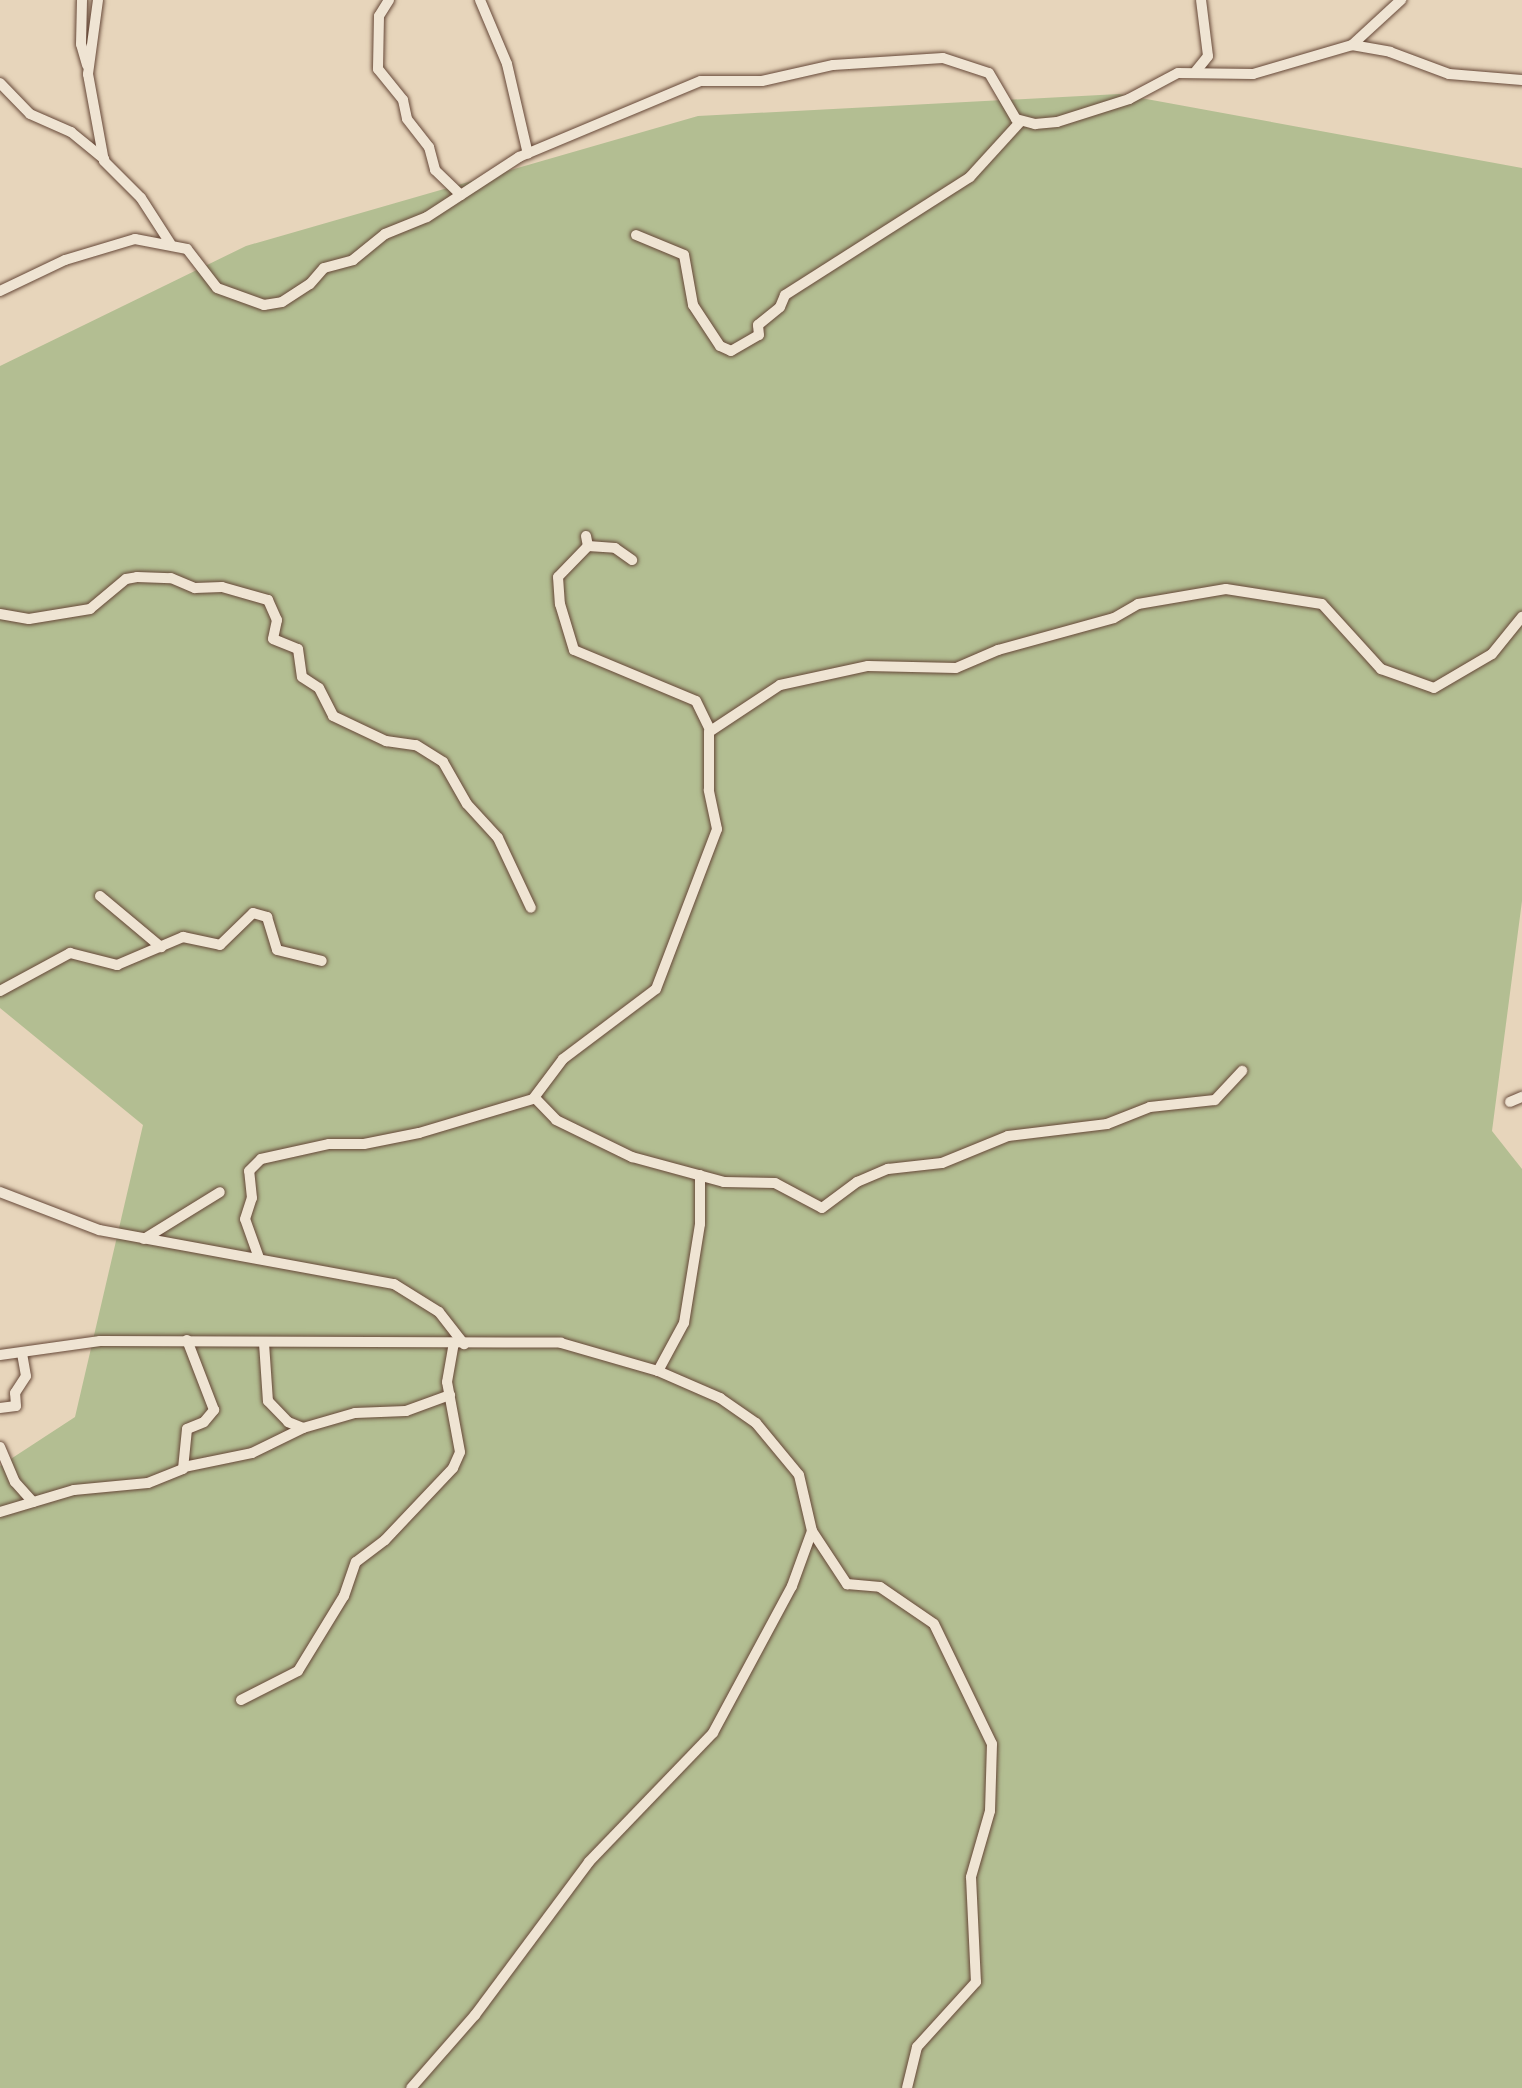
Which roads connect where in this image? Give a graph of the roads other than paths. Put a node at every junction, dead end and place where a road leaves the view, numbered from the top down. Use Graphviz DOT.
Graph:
graph roads {
  1 [pos="82,0"];
  2 [pos="98,0"];
  3 [pos="389,0"];
  4 [pos="480,0"];
  5 [pos="1201,0"];
  6 [pos="1401,0"];
  7 [pos="1352,45"];
  8 [pos="87,65"];
  9 [pos="1196,71"];
  10 [pos="1522,80"];
  11 [pos="0,83"];
  12 [pos="1020,122"];
  13 [pos="528,154"];
  14 [pos="104,159"];
  15 [pos="461,195"];
  16 [pos="636,235"];
  17 [pos="170,243"];
  18 [pos="0,291"];
  19 [pos="632,560"];
  20 [pos="0,614"];
  21 [pos="1522,617"];
  22 [pos="710,730"];
  23 [pos="100,896"];
  24 [pos="531,908"];
  25 [pos="161,947"];
  26 [pos="322,961"];
  27 [pos="0,991"];
  28 [pos="1242,1071"];
  29 [pos="1522,1097"];
  30 [pos="535,1098"];
  31 [pos="1510,1102"];
  32 [pos="700,1175"];
  33 [pos="0,1192"];
  34 [pos="220,1192"];
  35 [pos="144,1239"];
  36 [pos="259,1258"];
  37 [pos="187,1340"];
  38 [pos="264,1343"];
  39 [pos="459,1344"];
  40 [pos="22,1353"];
  41 [pos="0,1355"];
  42 [pos="658,1371"];
  43 [pos="450,1395"];
  44 [pos="0,1408"];
  45 [pos="303,1428"];
  46 [pos="0,1447"];
  47 [pos="184,1467"];
  48 [pos="33,1502"];
  49 [pos="0,1512"];
  50 [pos="812,1531"];
  51 [pos="241,1700"];
  52 [pos="411,2088"];
  53 [pos="907,2088"];
  1 -- 8 [label="street"];
  2 -- 8 [label="street"];
  3 -- 15 [label="street"];
  4 -- 13 [label="street"];
  5 -- 9 [label="street"];
  6 -- 7 [label="street"];
  7 -- 9 [label="street"];
  7 -- 10 [label="street"];
  8 -- 14 [label="street"];
  9 -- 12 [label="street"];
  11 -- 14 [label="street"];
  12 -- 13 [label="street"];
  12 -- 16 [label="street"];
  13 -- 15 [label="street"];
  14 -- 17 [label="street"];
  15 -- 17 [label="street"];
  17 -- 18 [label="street"];
  19 -- 22 [label="street"];
  20 -- 24 [label="street"];
  21 -- 22 [label="street"];
  22 -- 30 [label="street"];
  23 -- 25 [label="street"];
  25 -- 26 [label="street"];
  25 -- 27 [label="street"];
  28 -- 32 [label="street"];
  29 -- 31 [label="street"];
  30 -- 32 [label="street"];
  30 -- 36 [label="street"];
  32 -- 42 [label="street"];
  33 -- 35 [label="street"];
  34 -- 35 [label="street"];
  35 -- 36 [label="street"];
  36 -- 39 [label="street"];
  37 -- 38 [label="street"];
  37 -- 40 [label="street"];
  37 -- 47 [label="street"];
  38 -- 39 [label="street"];
  38 -- 45 [label="street"];
  39 -- 42 [label="street"];
  39 -- 43 [label="street"];
  40 -- 41 [label="street"];
  40 -- 44 [label="street"];
  42 -- 50 [label="street"];
  43 -- 45 [label="street"];
  43 -- 51 [label="street"];
  45 -- 47 [label="street"];
  46 -- 48 [label="street"];
  47 -- 48 [label="street"];
  48 -- 49 [label="street"];
  50 -- 52 [label="street"];
  50 -- 53 [label="street"];
}
